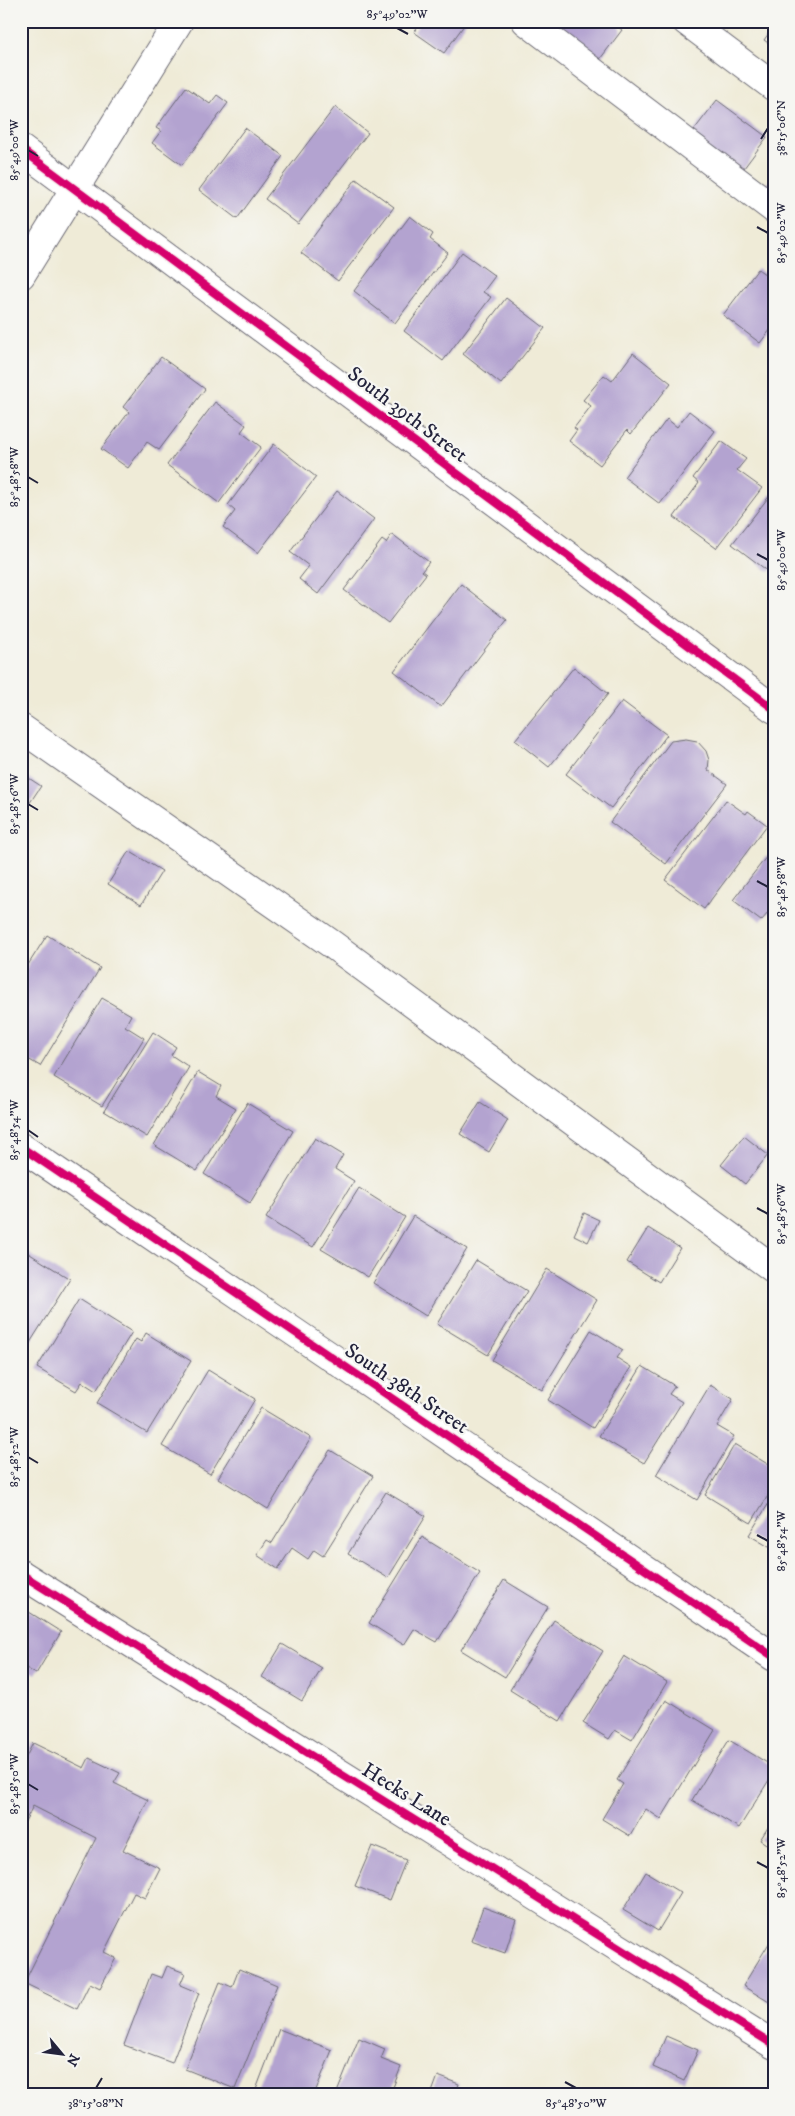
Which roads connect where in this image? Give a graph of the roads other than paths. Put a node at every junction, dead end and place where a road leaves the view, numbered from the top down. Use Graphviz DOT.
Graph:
graph roads {
  1 [pos="179,21"];
  2 [pos="526,21"];
  3 [pos="686,21"];
  4 [pos="774,87"];
  5 [pos="21,148"];
  6 [pos="76,189"];
  7 [pos="774,209"];
  8 [pos="21,275"];
  9 [pos="774,708"];
  10 [pos="21,728"];
  11 [pos="21,1147"];
  12 [pos="774,1269"];
  13 [pos="21,1574"];
  14 [pos="774,1657"];
  15 [pos="774,2044"];
  1 -- 6 [label="street"];
  2 -- 7 [label="street"];
  3 -- 4 [label="street"];
  5 -- 6 [label="street, South 39th Street"];
  6 -- 8 [label="street"];
  6 -- 9 [label="street, South 39th Street"];
  10 -- 12 [label="street"];
  11 -- 14 [label="street, South 38th Street"];
  13 -- 15 [label="street, Hecks Lane"];
}
